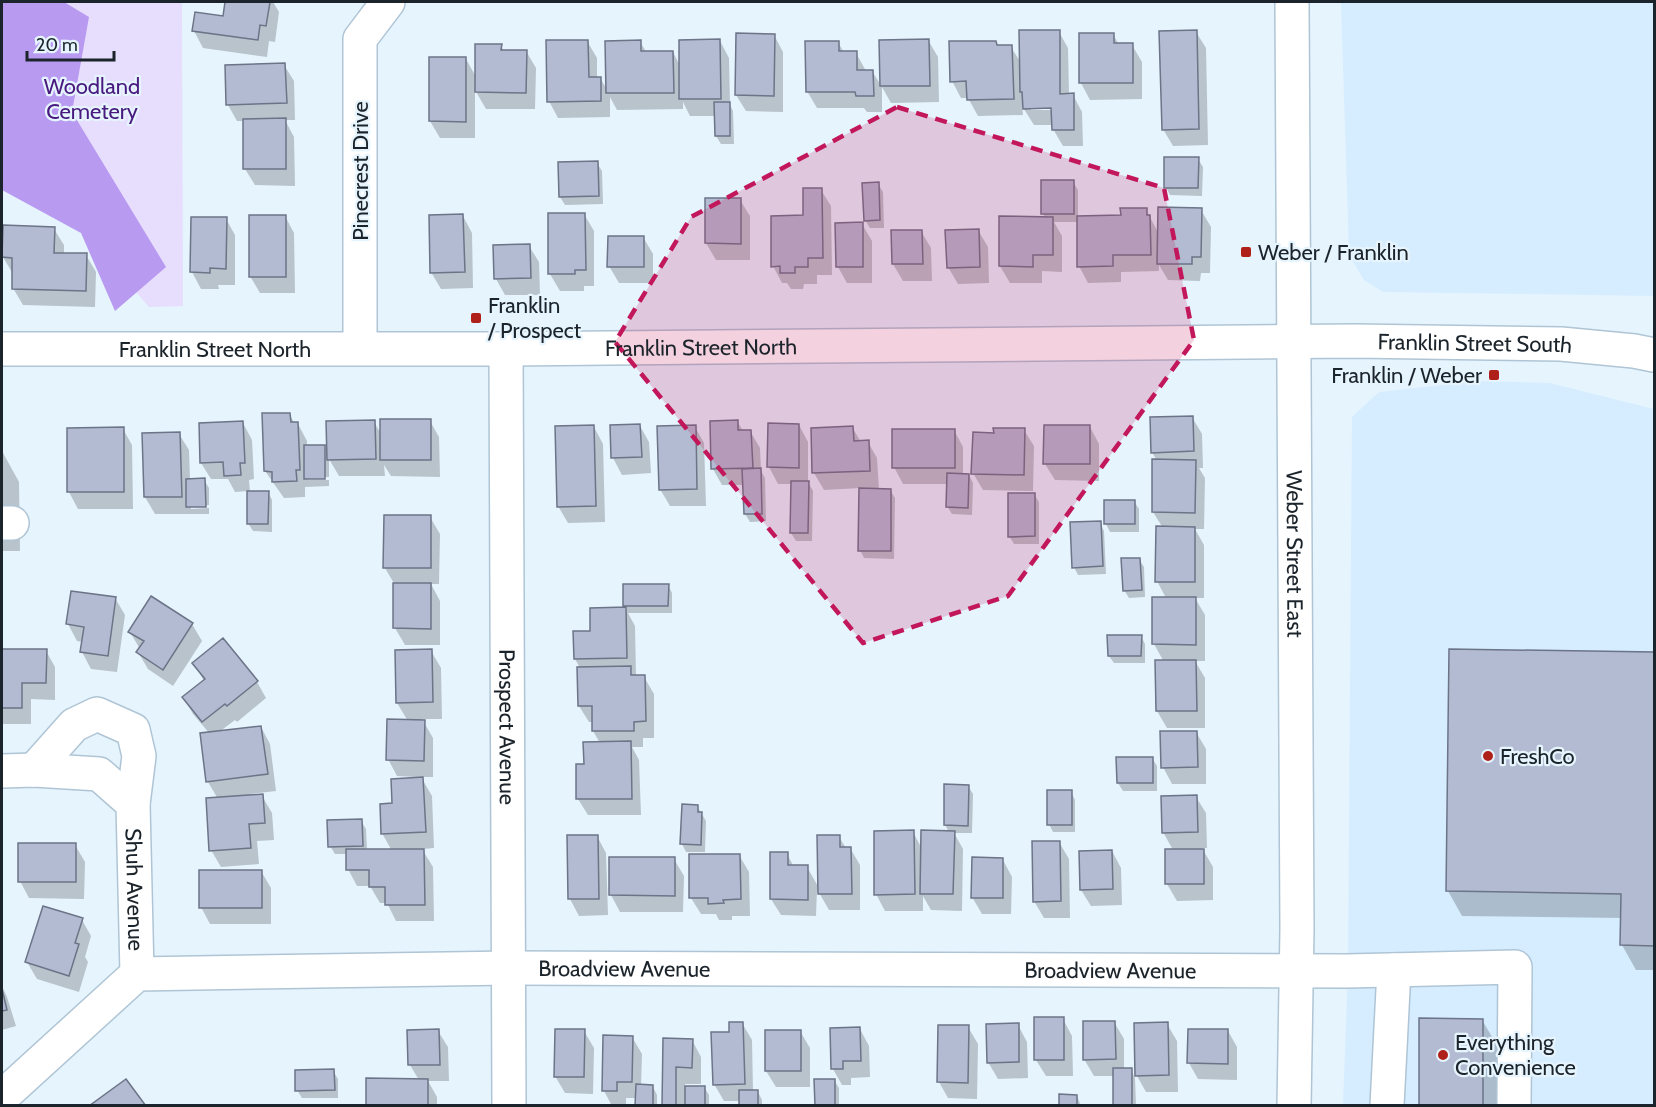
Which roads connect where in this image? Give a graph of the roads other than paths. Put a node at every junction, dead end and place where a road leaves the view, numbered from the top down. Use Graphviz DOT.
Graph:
graph roads {
  1 [pos="388,2"];
  2 [pos="1292,2"];
  3 [pos="1294,341"];
  4 [pos="2,348"];
  5 [pos="360,348"];
  6 [pos="506,349"];
  7 [pos="1654,355"];
  8 [pos="34,770"];
  9 [pos="2,771"];
  10 [pos="133,804"];
  11 [pos="510,968"];
  12 [pos="1394,970"];
  13 [pos="1297,971"];
  14 [pos="137,974"];
  15 [pos="2,1097"];
  16 [pos="5,1106"];
  17 [pos="509,1106"];
  18 [pos="1294,1106"];
  19 [pos="1387,1106"];
  20 [pos="1514,1106"];
  1 -- 5 [label="street, Pinecrest Drive"];
  2 -- 3 [label="street, Weber Street East"];
  3 -- 6 [label="street, Franklin Street North"];
  3 -- 7 [label="street, Franklin Street South"];
  3 -- 13 [label="street, Weber Street East"];
  4 -- 5 [label="street, Franklin Street North"];
  5 -- 6 [label="street, Franklin Street North"];
  6 -- 11 [label="street, Prospect Avenue"];
  8 -- 9 [label="street, Shuh Avenue"];
  8 -- 10 [label="street, Shuh Avenue"];
  8 -- 10 [label="street, Shuh Avenue"];
  10 -- 14 [label="street, Shuh Avenue"];
  11 -- 13 [label="street, Broadview Avenue"];
  11 -- 14 [label="street, Broadview Avenue"];
  11 -- 17 [label="street, Prospect Avenue"];
  12 -- 13 [label="street, Broadview Avenue"];
  12 -- 19 [label="street"];
  12 -- 20 [label="street, Broadview Avenue"];
  13 -- 18 [label="street, Weber Street East"];
  14 -- 15 [label="street"];
  15 -- 16 [label="street"];
}
